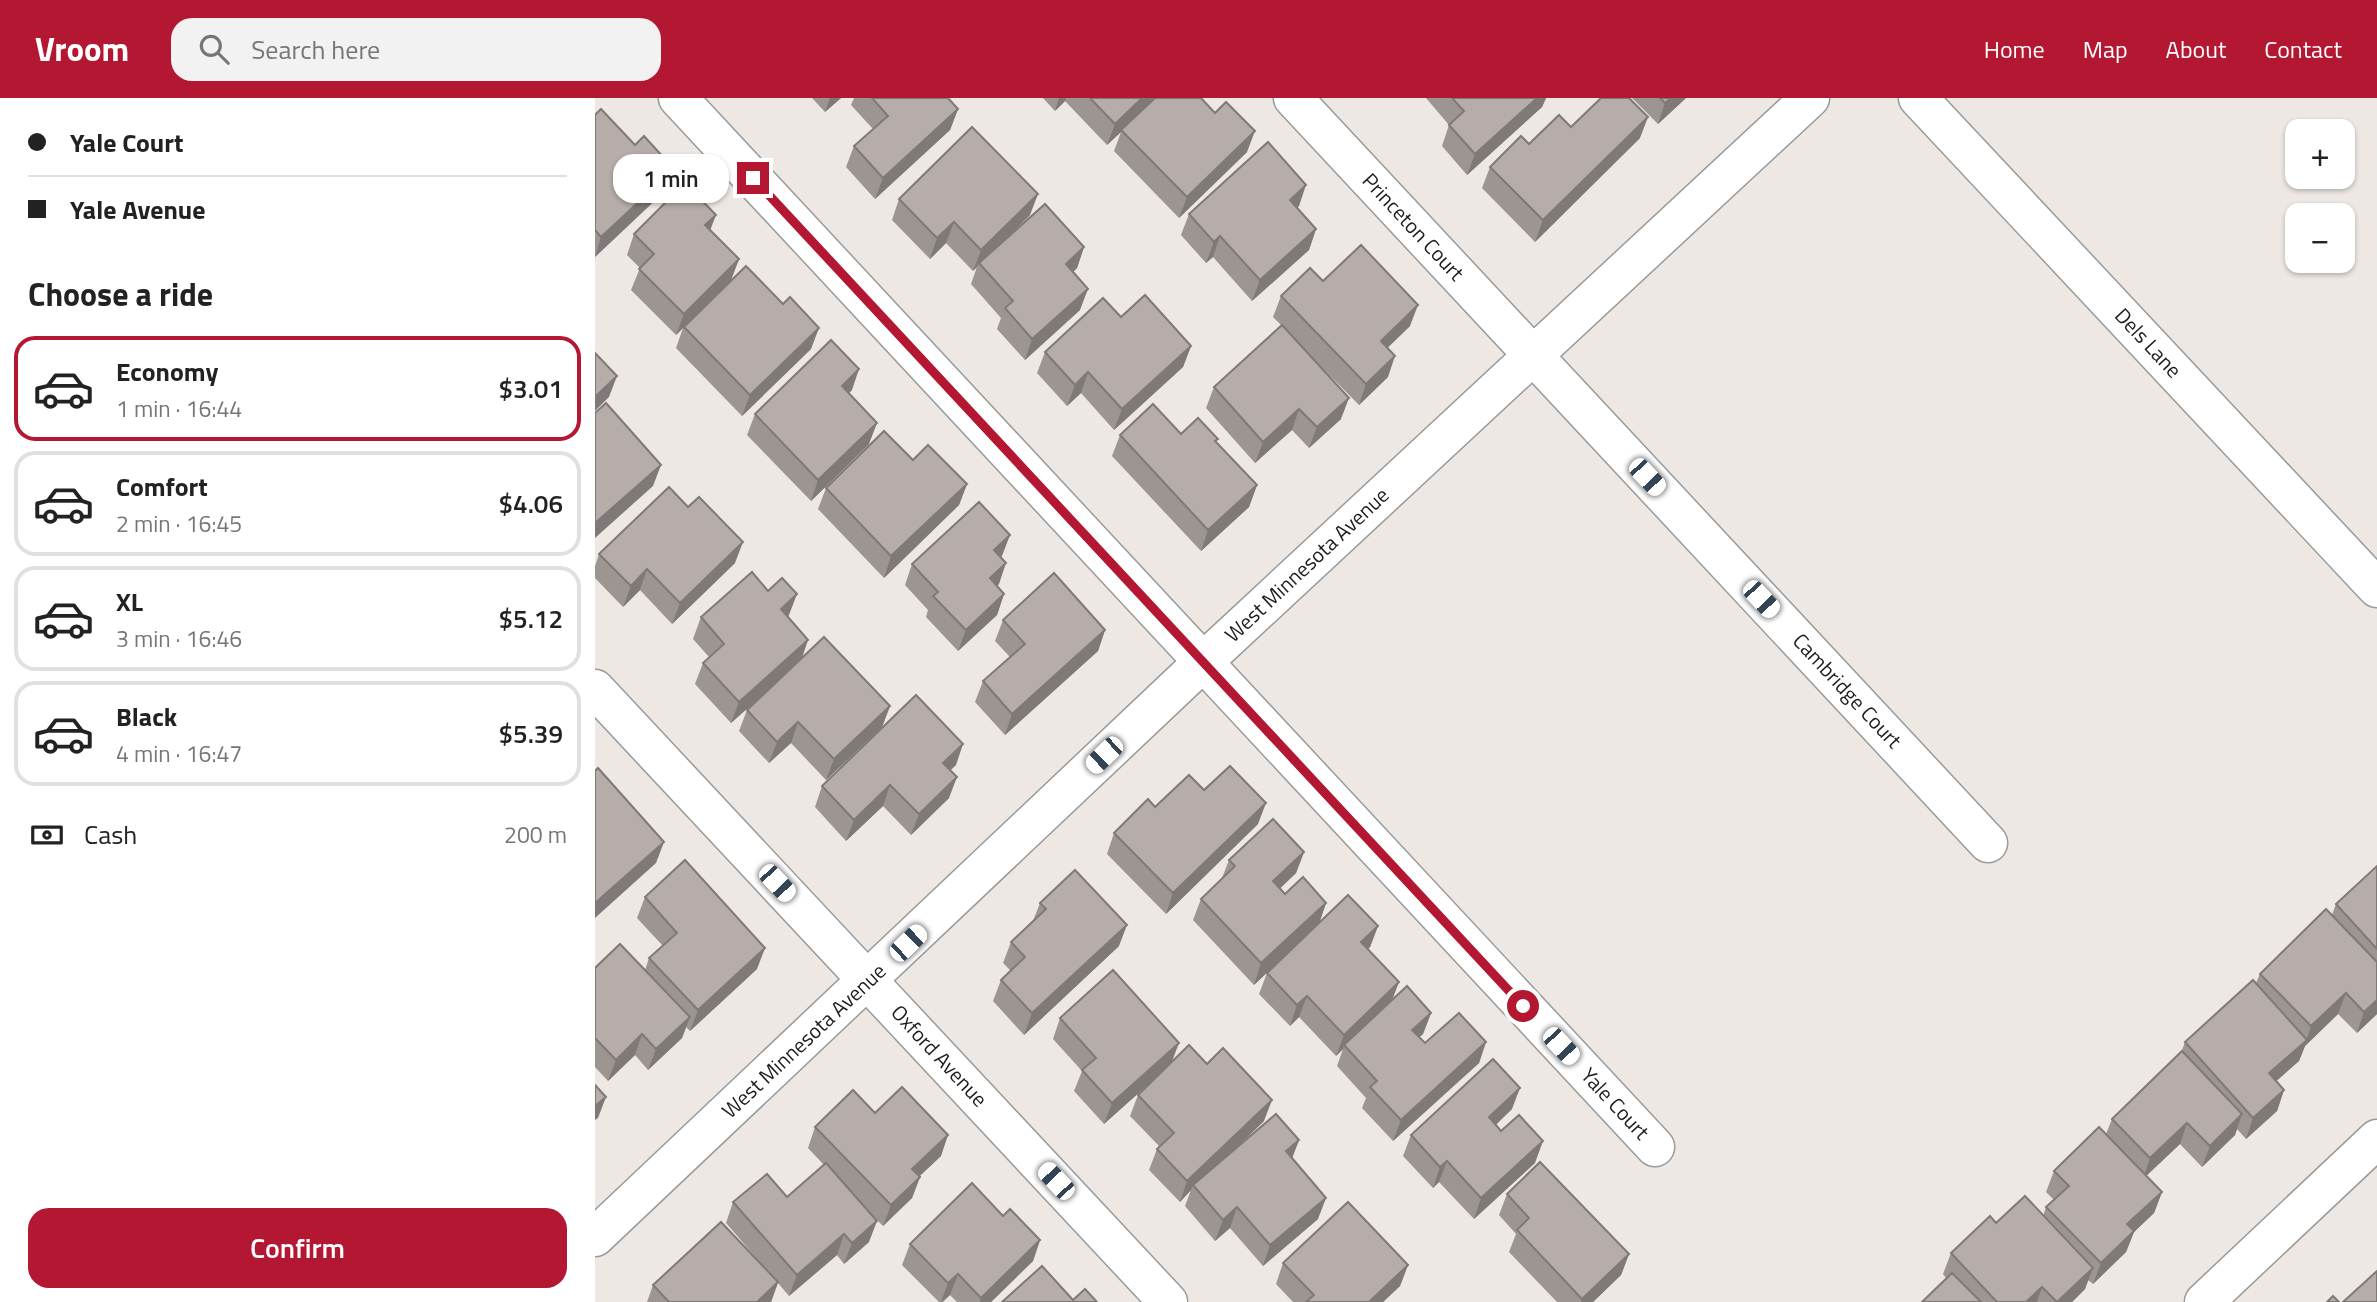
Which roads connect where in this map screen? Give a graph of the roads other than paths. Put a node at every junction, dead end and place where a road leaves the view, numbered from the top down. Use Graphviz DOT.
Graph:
graph roads {
  1 [pos="678,98"];
  2 [pos="1293,98"];
  3 [pos="1810,98"];
  4 [pos="1918,98"];
  5 [pos="1534,356"];
  6 [pos="2377,589"];
  7 [pos="1203,662"];
  8 [pos="595,689"];
  9 [pos="1988,843"];
  10 [pos="868,980"];
  11 [pos="2377,1139"];
  12 [pos="1655,1147"];
  13 [pos="595,1237"];
  14 [pos="1168,1302"];
  15 [pos="2204,1302"];
  1 -- 7 [label="street, Yale Court"];
  2 -- 5 [label="street, Princeton Court"];
  3 -- 5 [label="street, West Minnesota Avenue"];
  4 -- 6 [label="street, Dels Lane"];
  5 -- 7 [label="street, West Minnesota Avenue"];
  5 -- 9 [label="street, Cambridge Court"];
  7 -- 10 [label="street, West Minnesota Avenue"];
  7 -- 12 [label="street, Yale Court"];
  8 -- 10 [label="street, Oxford Avenue"];
  10 -- 13 [label="street, West Minnesota Avenue"];
  10 -- 14 [label="street, Oxford Avenue"];
  11 -- 15 [label="street"];
}
